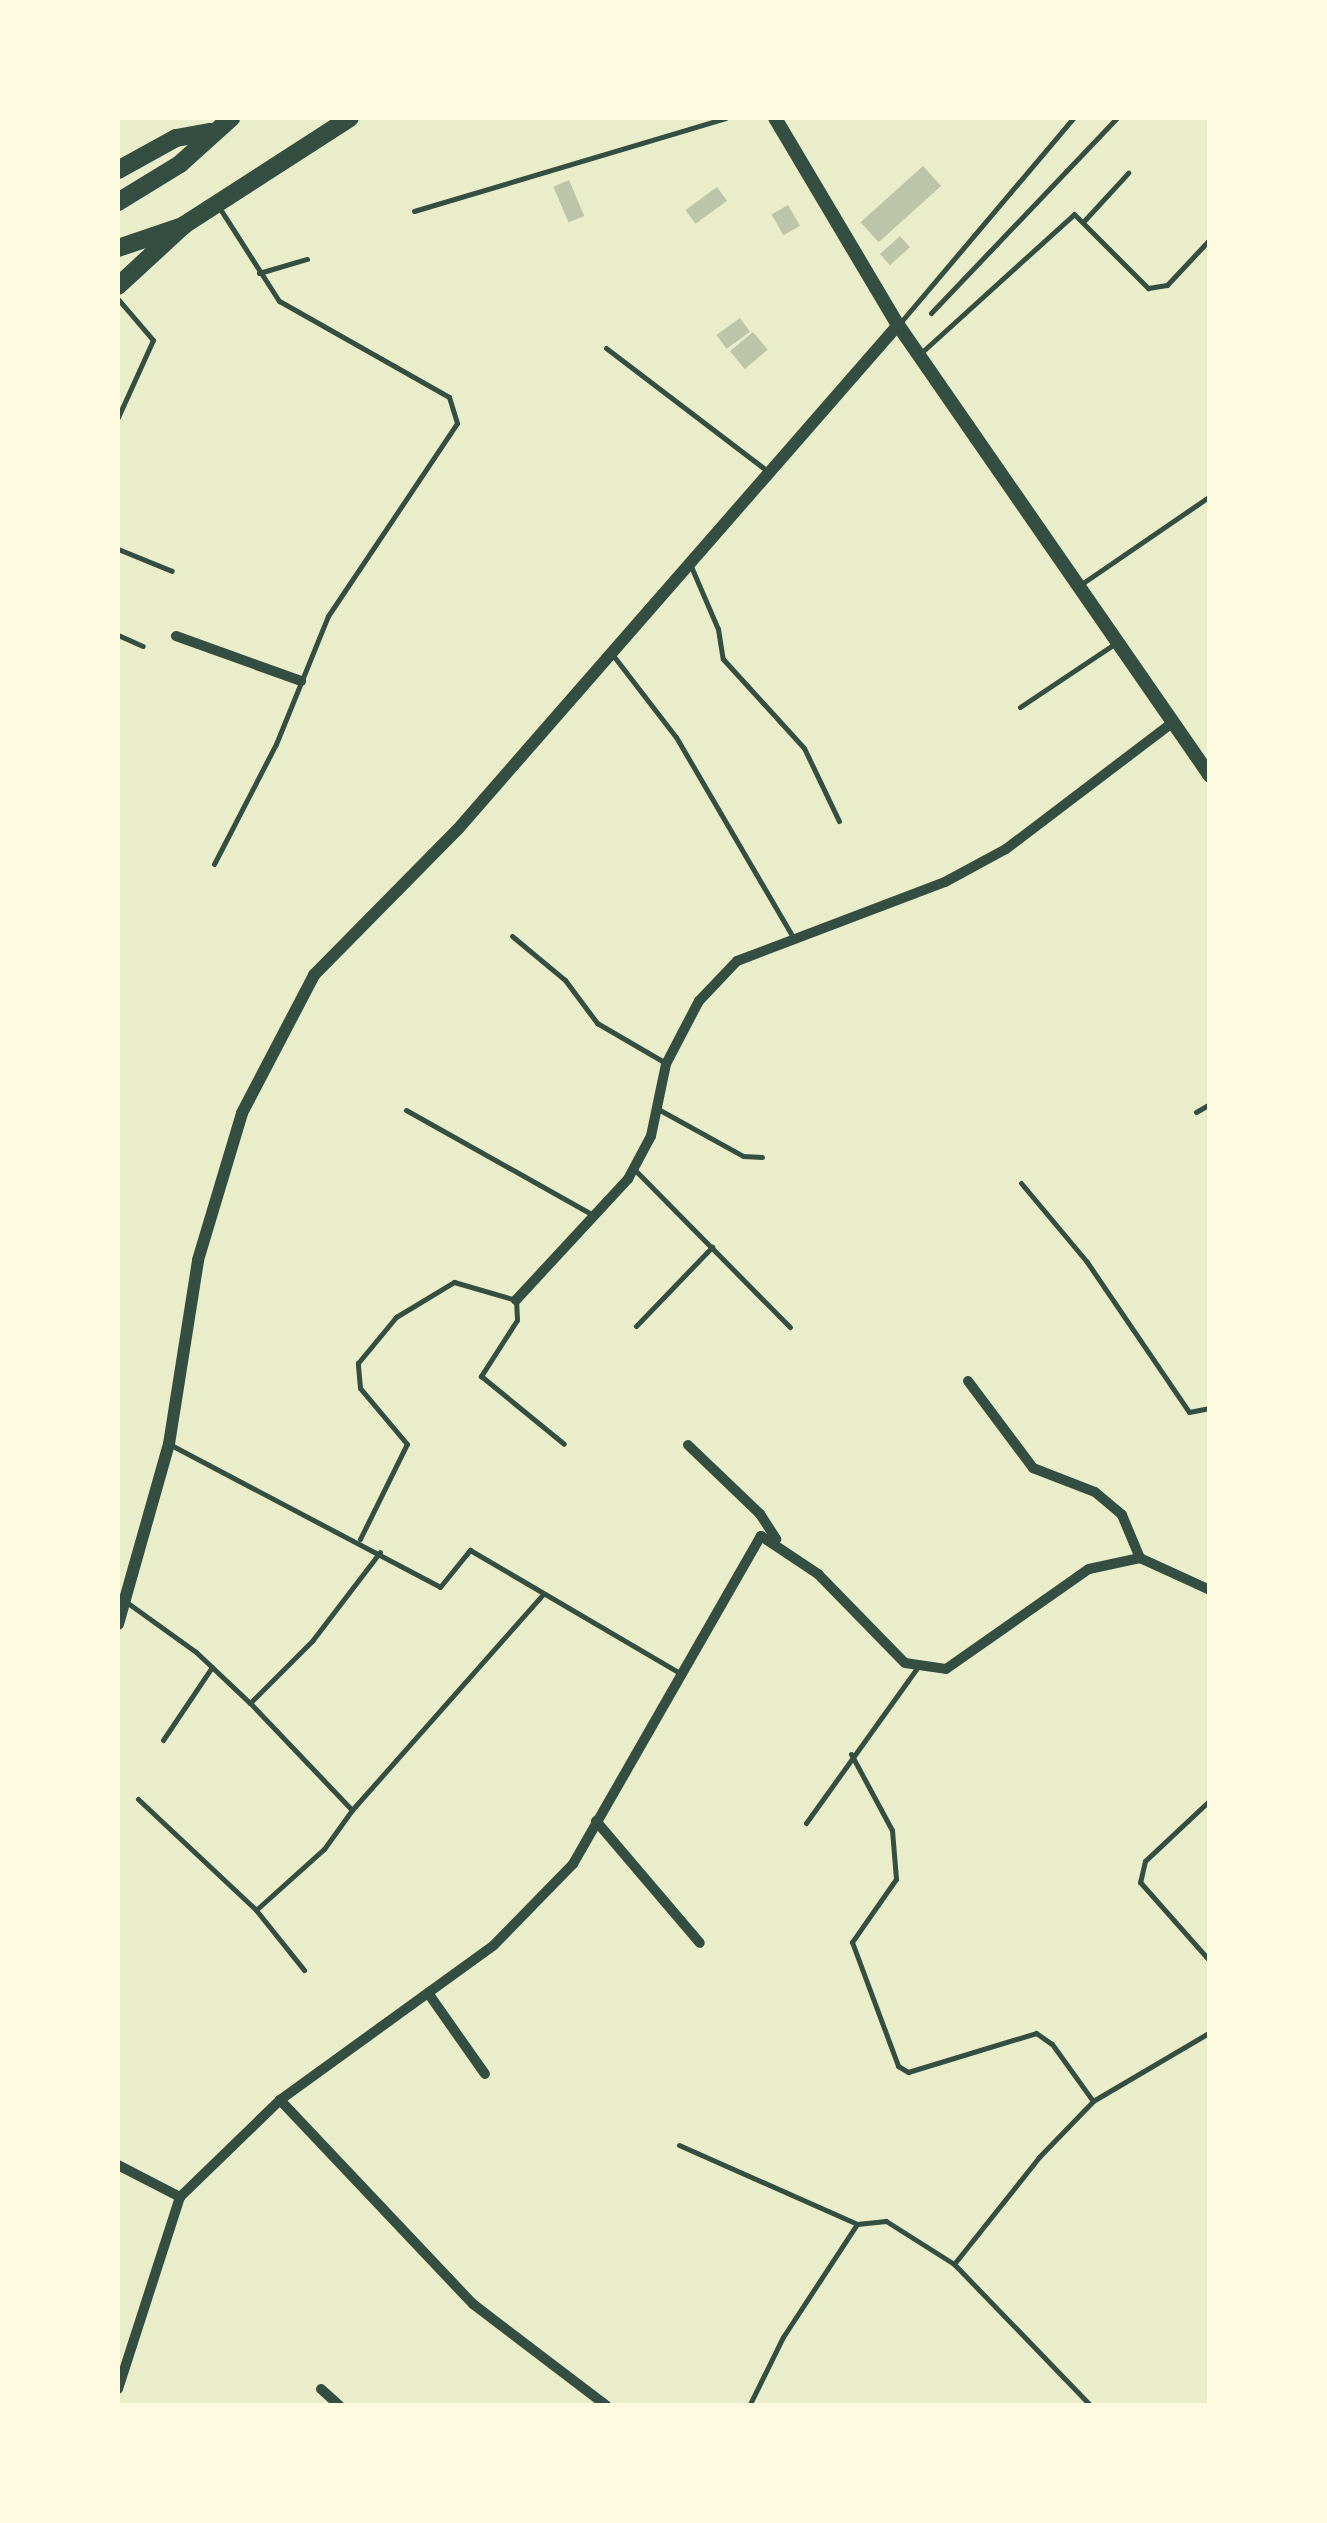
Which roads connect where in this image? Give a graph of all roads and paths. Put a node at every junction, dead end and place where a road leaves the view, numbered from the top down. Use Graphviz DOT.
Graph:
graph roads {
  1 [pos="231,118"];
  2 [pos="368,118"];
  3 [pos="725,118"];
  4 [pos="775,118"];
  5 [pos="1073,118"];
  6 [pos="1118,118"];
  7 [pos="348,120"];
  8 [pos="210,132"];
  9 [pos="118,170"];
  10 [pos="1128,172"];
  11 [pos="118,202"];
  12 [pos="218,204"];
  13 [pos="414,211"];
  14 [pos="1084,222"];
  15 [pos="184,226"];
  16 [pos="1210,239"];
  17 [pos="118,248"];
  18 [pos="307,259"];
  19 [pos="259,273"];
  20 [pos="118,286"];
  21 [pos="118,299"];
  22 [pos="931,312"];
  23 [pos="898,325"];
  24 [pos="606,348"];
  25 [pos="920,354"];
  26 [pos="118,417"];
  27 [pos="766,470"];
  28 [pos="1210,496"];
  29 [pos="118,548"];
  30 [pos="688,561"];
  31 [pos="172,571"];
  32 [pos="1077,588"];
  33 [pos="118,635"];
  34 [pos="176,636"];
  35 [pos="1116,643"];
  36 [pos="143,646"];
  37 [pos="610,652"];
  38 [pos="301,681"];
  39 [pos="1020,707"];
  40 [pos="1172,723"];
  41 [pos="1210,776"];
  42 [pos="839,821"];
  43 [pos="214,864"];
  44 [pos="512,936"];
  45 [pos="793,937"];
  46 [pos="666,1064"];
  47 [pos="1210,1104"];
  48 [pos="657,1108"];
  49 [pos="406,1110"];
  50 [pos="1196,1112"];
  51 [pos="762,1157"];
  52 [pos="634,1168"];
  53 [pos="1021,1183"];
  54 [pos="596,1216"];
  55 [pos="712,1247"];
  56 [pos="516,1300"];
  57 [pos="636,1326"];
  58 [pos="790,1327"];
  59 [pos="968,1381"];
  60 [pos="1210,1408"];
  61 [pos="169,1444"];
  62 [pos="564,1444"];
  63 [pos="688,1444"];
  64 [pos="359,1540"];
  65 [pos="776,1540"];
  66 [pos="380,1552"];
  67 [pos="1140,1558"];
  68 [pos="1210,1590"];
  69 [pos="543,1594"];
  70 [pos="122,1599"];
  71 [pos="118,1624"];
  72 [pos="919,1665"];
  73 [pos="212,1667"];
  74 [pos="678,1672"];
  75 [pos="250,1703"];
  76 [pos="163,1740"];
  77 [pos="852,1754"];
  78 [pos="138,1799"];
  79 [pos="1210,1800"];
  80 [pos="352,1810"];
  81 [pos="596,1821"];
  82 [pos="806,1823"];
  83 [pos="256,1910"];
  84 [pos="700,1943"];
  85 [pos="1210,1961"];
  86 [pos="304,1970"];
  87 [pos="428,1994"];
  88 [pos="1210,2032"];
  89 [pos="485,2074"];
  90 [pos="280,2100"];
  91 [pos="1093,2101"];
  92 [pos="678,2145"];
  93 [pos="118,2164"];
  94 [pos="180,2197"];
  95 [pos="856,2224"];
  96 [pos="954,2264"];
  97 [pos="321,2388"];
  98 [pos="118,2389"];
  99 [pos="340,2406"];
  100 [pos="607,2406"];
  101 [pos="749,2406"];
  102 [pos="1091,2406"];
  1 -- 8 [label="highway"];
  2 -- 7 [label="highway"];
  3 -- 13 [label="lane"];
  4 -- 23 [label="main road"];
  5 -- 23 [label="lane"];
  6 -- 22 [label="lane"];
  7 -- 12 [label="highway"];
  8 -- 9 [label="highway"];
  8 -- 11 [label="highway"];
  10 -- 14 [label="lane"];
  12 -- 15 [label="highway"];
  12 -- 19 [label="lane"];
  14 -- 16 [label="lane"];
  14 -- 25 [label="lane"];
  15 -- 17 [label="highway"];
  15 -- 20 [label="highway"];
  18 -- 19 [label="lane"];
  19 -- 38 [label="lane"];
  21 -- 26 [label="lane"];
  23 -- 25 [label="main road"];
  23 -- 27 [label="street"];
  24 -- 27 [label="lane"];
  25 -- 32 [label="main road"];
  27 -- 30 [label="street"];
  28 -- 32 [label="lane"];
  29 -- 31 [label="lane"];
  30 -- 37 [label="street"];
  30 -- 42 [label="lane"];
  32 -- 35 [label="main road"];
  33 -- 36 [label="lane"];
  34 -- 38 [label="street"];
  35 -- 39 [label="lane"];
  35 -- 40 [label="main road"];
  37 -- 45 [label="lane"];
  37 -- 61 [label="street"];
  38 -- 43 [label="lane"];
  40 -- 41 [label="main road"];
  40 -- 45 [label="street"];
  44 -- 46 [label="lane"];
  45 -- 46 [label="street"];
  46 -- 48 [label="street"];
  47 -- 50 [label="lane"];
  48 -- 51 [label="lane"];
  48 -- 52 [label="street"];
  49 -- 54 [label="lane"];
  52 -- 54 [label="street"];
  52 -- 55 [label="lane"];
  53 -- 60 [label="lane"];
  54 -- 56 [label="street"];
  55 -- 57 [label="lane"];
  55 -- 58 [label="lane"];
  56 -- 62 [label="lane"];
  56 -- 64 [label="lane"];
  59 -- 67 [label="street"];
  61 -- 64 [label="lane"];
  61 -- 70 [label="street"];
  63 -- 65 [label="street"];
  64 -- 66 [label="lane"];
  65 -- 72 [label="street"];
  65 -- 74 [label="street"];
  66 -- 69 [label="lane"];
  66 -- 75 [label="lane"];
  67 -- 68 [label="street"];
  67 -- 72 [label="street"];
  69 -- 74 [label="lane"];
  69 -- 80 [label="lane"];
  70 -- 71 [label="street"];
  70 -- 73 [label="lane"];
  72 -- 77 [label="lane"];
  73 -- 75 [label="lane"];
  73 -- 76 [label="lane"];
  74 -- 81 [label="street"];
  75 -- 80 [label="lane"];
  77 -- 82 [label="lane"];
  77 -- 91 [label="lane"];
  78 -- 83 [label="lane"];
  79 -- 85 [label="lane"];
  80 -- 83 [label="lane"];
  81 -- 84 [label="street"];
  81 -- 87 [label="street"];
  83 -- 86 [label="lane"];
  87 -- 89 [label="street"];
  87 -- 90 [label="street"];
  88 -- 91 [label="lane"];
  90 -- 94 [label="street"];
  90 -- 100 [label="street"];
  91 -- 96 [label="lane"];
  92 -- 95 [label="lane"];
  93 -- 94 [label="street"];
  94 -- 98 [label="street"];
  95 -- 96 [label="lane"];
  95 -- 101 [label="lane"];
  96 -- 102 [label="lane"];
  97 -- 99 [label="street"];
}
